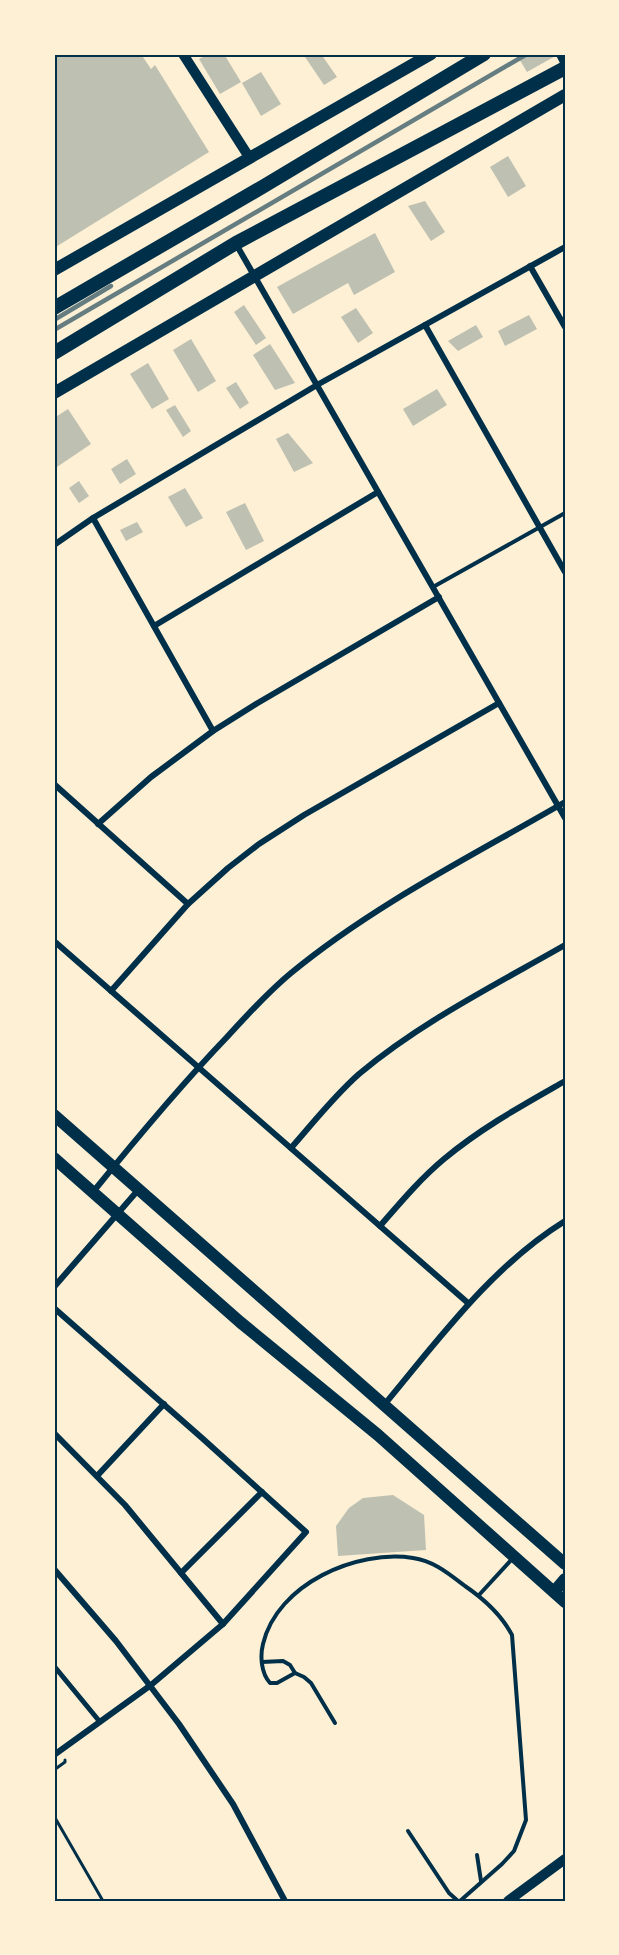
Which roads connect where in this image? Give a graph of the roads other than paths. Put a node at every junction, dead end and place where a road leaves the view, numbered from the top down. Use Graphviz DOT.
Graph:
graph roads {
  1 [pos="183,54"];
  2 [pos="431,54"];
  3 [pos="484,54"];
  4 [pos="561,54"];
  5 [pos="565,62"];
  6 [pos="565,68"];
  7 [pos="565,95"];
  8 [pos="249,157"];
  9 [pos="236,243"];
  10 [pos="565,247"];
  11 [pos="530,266"];
  12 [pos="54,270"];
  13 [pos="254,275"];
  14 [pos="54,308"];
  15 [pos="425,325"];
  16 [pos="565,327"];
  17 [pos="54,353"];
  18 [pos="317,385"];
  19 [pos="54,393"];
  20 [pos="378,492"];
  21 [pos="565,513"];
  22 [pos="93,518"];
  23 [pos="540,528"];
  24 [pos="54,545"];
  25 [pos="565,572"];
  26 [pos="433,587"];
  27 [pos="438,597"];
  28 [pos="154,626"];
  29 [pos="499,703"];
  30 [pos="213,731"];
  31 [pos="54,784"];
  32 [pos="565,802"];
  33 [pos="558,806"];
  34 [pos="565,818"];
  35 [pos="98,824"];
  36 [pos="188,904"];
  37 [pos="54,941"];
  38 [pos="565,945"];
  39 [pos="111,991"];
  40 [pos="198,1067"];
  41 [pos="565,1081"];
  42 [pos="54,1115"];
  43 [pos="291,1148"];
  44 [pos="54,1158"];
  45 [pos="113,1167"];
  46 [pos="139,1189"];
  47 [pos="93,1192"];
  48 [pos="118,1213"];
  49 [pos="565,1221"];
  50 [pos="380,1226"];
  51 [pos="54,1287"];
  52 [pos="468,1303"];
  53 [pos="54,1308"];
  54 [pos="164,1404"];
  55 [pos="384,1405"];
  56 [pos="54,1433"];
  57 [pos="97,1476"];
  58 [pos="262,1492"];
  59 [pos="514,1557"];
  60 [pos="565,1564"];
  61 [pos="54,1569"];
  62 [pos="181,1573"];
  63 [pos="565,1579"];
  64 [pos="554,1592"];
  65 [pos="479,1595"];
  66 [pos="565,1602"];
  67 [pos="223,1624"];
  68 [pos="262,1662"];
  69 [pos="54,1666"];
  70 [pos="295,1673"];
  71 [pos="151,1685"];
  72 [pos="100,1722"];
  73 [pos="335,1723"];
  74 [pos="54,1755"];
  75 [pos="408,1831"];
  76 [pos="477,1855"];
  77 [pos="565,1859"];
  78 [pos="481,1882"];
  79 [pos="285,1901"];
  80 [pos="459,1901"];
  81 [pos="508,1901"];
  1 -- 8 [label="street"];
  2 -- 8 [label="main road"];
  3 -- 14 [label="main road"];
  4 -- 5 [label="street"];
  6 -- 9 [label="main road"];
  7 -- 13 [label="main road"];
  8 -- 12 [label="main road"];
  9 -- 13 [label="street"];
  9 -- 17 [label="main road"];
  10 -- 11 [label="street"];
  11 -- 15 [label="street"];
  11 -- 16 [label="street"];
  13 -- 18 [label="street"];
  13 -- 19 [label="main road"];
  15 -- 18 [label="street"];
  15 -- 23 [label="street"];
  18 -- 20 [label="street"];
  18 -- 22 [label="street"];
  20 -- 26 [label="street"];
  20 -- 28 [label="street"];
  21 -- 23 [label="lane"];
  22 -- 24 [label="street"];
  22 -- 28 [label="street"];
  23 -- 25 [label="street"];
  23 -- 26 [label="lane"];
  26 -- 27 [label="street"];
  27 -- 29 [label="street"];
  27 -- 30 [label="street"];
  28 -- 30 [label="street"];
  29 -- 33 [label="street"];
  29 -- 36 [label="street"];
  30 -- 35 [label="street"];
  31 -- 35 [label="street"];
  32 -- 33 [label="street"];
  33 -- 34 [label="street"];
  33 -- 40 [label="street"];
  35 -- 36 [label="street"];
  36 -- 39 [label="street"];
  37 -- 39 [label="street"];
  38 -- 43 [label="street"];
  39 -- 40 [label="street"];
  40 -- 43 [label="street"];
  40 -- 45 [label="street"];
  41 -- 50 [label="street"];
  42 -- 45 [label="main road"];
  43 -- 50 [label="street"];
  44 -- 47 [label="main road"];
  45 -- 46 [label="main road"];
  45 -- 47 [label="street"];
  46 -- 48 [label="street"];
  46 -- 55 [label="main road"];
  47 -- 48 [label="main road"];
  48 -- 51 [label="street"];
  48 -- 59 [label="main road"];
  49 -- 52 [label="street"];
  50 -- 52 [label="street"];
  52 -- 55 [label="street"];
  53 -- 54 [label="street"];
  54 -- 57 [label="street"];
  54 -- 58 [label="street"];
  55 -- 60 [label="main road"];
  56 -- 57 [label="street"];
  57 -- 62 [label="street"];
  58 -- 62 [label="street"];
  58 -- 67 [label="street"];
  59 -- 64 [label="main road"];
  59 -- 65 [label="lane"];
  61 -- 71 [label="street"];
  62 -- 67 [label="street"];
  63 -- 64 [label="main road"];
  64 -- 66 [label="main road"];
  65 -- 68 [label="lane"];
  65 -- 78 [label="lane"];
  67 -- 71 [label="street"];
  68 -- 70 [label="lane"];
  68 -- 70 [label="lane"];
  69 -- 72 [label="street"];
  70 -- 73 [label="lane"];
  71 -- 72 [label="street"];
  71 -- 79 [label="street"];
  72 -- 74 [label="street"];
  75 -- 80 [label="lane"];
  76 -- 78 [label="lane"];
  77 -- 81 [label="street"];
  78 -- 80 [label="lane"];
}
